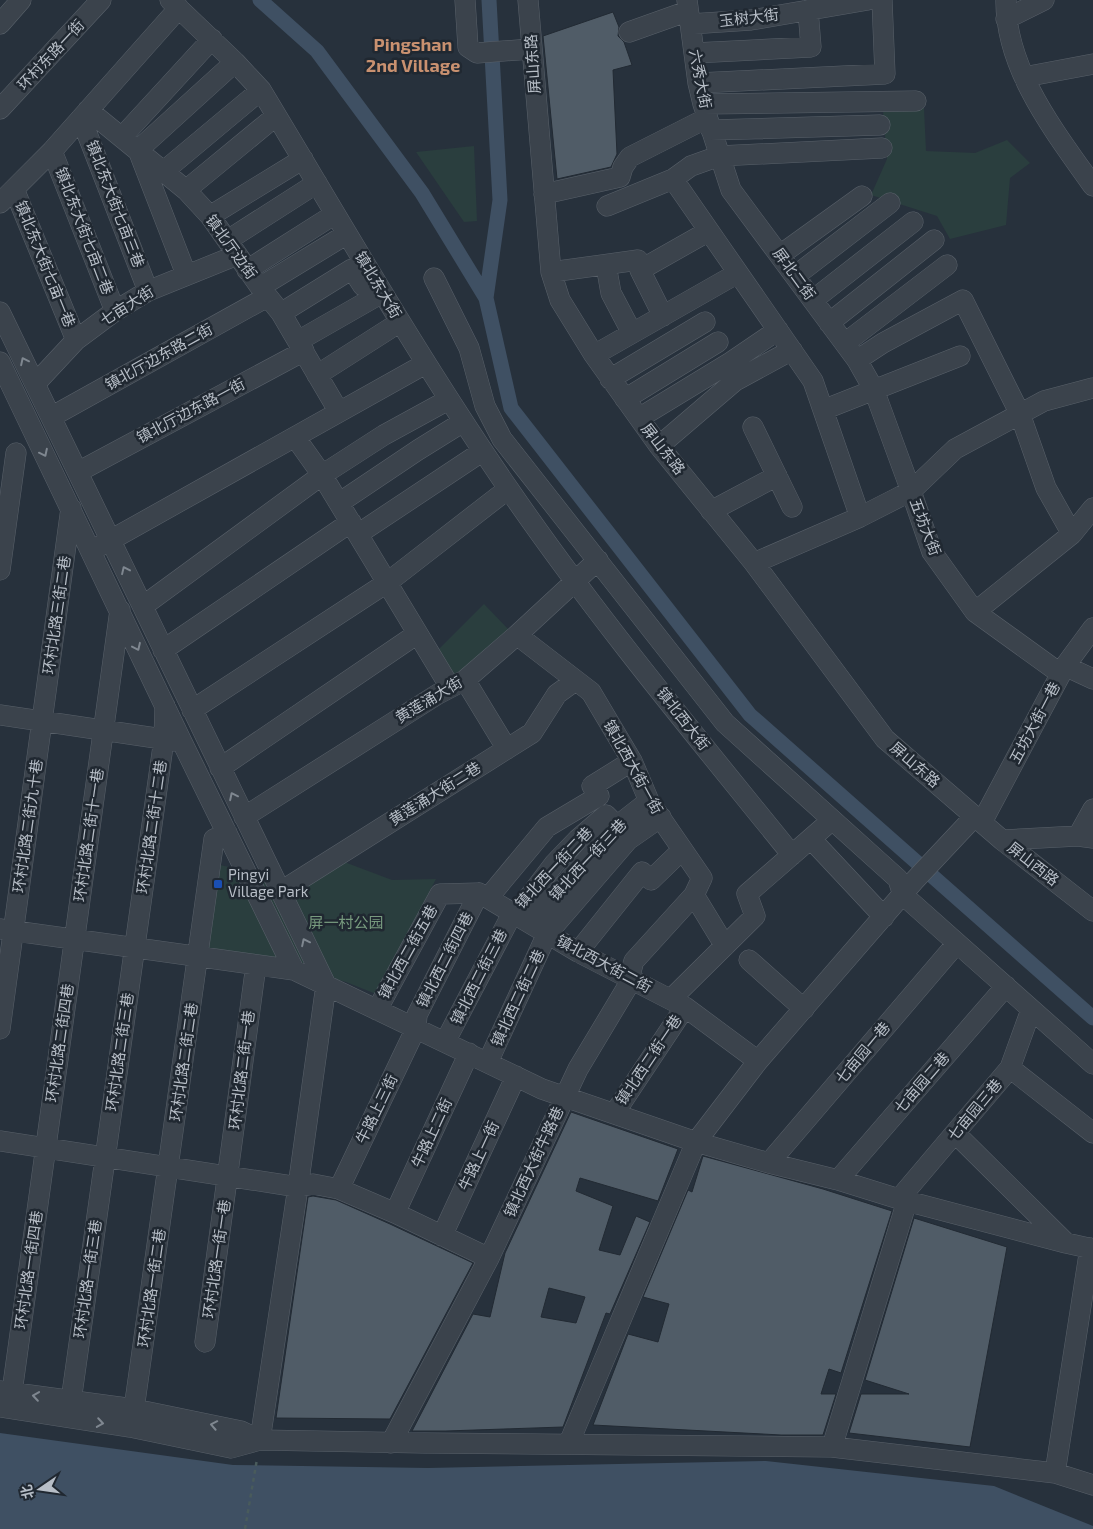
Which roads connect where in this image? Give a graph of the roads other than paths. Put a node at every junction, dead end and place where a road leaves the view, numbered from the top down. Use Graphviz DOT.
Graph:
graph roads {
  1 [pos="21,0"];
  2 [pos="101,0"];
  3 [pos="465,0"];
  4 [pos="528,0"];
  5 [pos="862,0"];
  6 [pos="882,0"];
  7 [pos="1044,0"];
  8 [pos="175,4"];
  9 [pos="1006,9"];
  10 [pos="808,10"];
  11 [pos="688,12"];
  12 [pos="0,24"];
  13 [pos="629,32"];
  14 [pos="212,39"];
  15 [pos="523,50"];
  16 [pos="694,53"];
  17 [pos="235,62"];
  18 [pos="1093,64"];
  19 [pos="1024,77"];
  20 [pos="698,83"];
  21 [pos="260,90"];
  22 [pos="916,101"];
  23 [pos="0,109"];
  24 [pos="85,114"];
  25 [pos="276,116"];
  26 [pos="707,117"];
  27 [pos="880,125"];
  28 [pos="122,137"];
  29 [pos="882,148"];
  30 [pos="138,150"];
  31 [pos="52,151"];
  32 [pos="719,156"];
  33 [pos="302,159"];
  34 [pos="164,171"];
  35 [pos="673,179"];
  36 [pos="317,183"];
  37 [pos="1093,186"];
  38 [pos="14,189"];
  39 [pos="186,190"];
  40 [pos="544,194"];
  41 [pos="862,196"];
  42 [pos="0,203"];
  43 [pos="890,203"];
  44 [pos="607,206"];
  45 [pos="336,214"];
  46 [pos="210,216"];
  47 [pos="913,222"];
  48 [pos="709,231"];
  49 [pos="347,234"];
  50 [pos="934,240"];
  51 [pos="237,255"];
  52 [pos="780,255"];
  53 [pos="606,265"];
  54 [pos="947,265"];
  55 [pos="640,270"];
  56 [pos="551,272"];
  57 [pos="738,273"];
  58 [pos="186,274"];
  59 [pos="795,276"];
  60 [pos="434,278"];
  61 [pos="378,286"];
  62 [pos="148,290"];
  63 [pos="264,292"];
  64 [pos="691,300"];
  65 [pos="813,300"];
  66 [pos="115,311"];
  67 [pos="0,312"];
  68 [pos="281,313"];
  69 [pos="663,316"];
  70 [pos="400,322"];
  71 [pos="705,322"];
  72 [pos="829,323"];
  73 [pos="778,330"];
  74 [pos="632,333"];
  75 [pos="76,340"];
  76 [pos="718,342"];
  77 [pos="844,343"];
  78 [pos="301,346"];
  79 [pos="792,350"];
  80 [pos="594,355"];
  81 [pos="960,356"];
  82 [pos="857,360"];
  83 [pos="0,362"];
  84 [pos="731,362"];
  85 [pos="425,364"];
  86 [pos="317,375"];
  87 [pos="610,379"];
  88 [pos="35,384"];
  89 [pos="874,390"];
  90 [pos="1091,391"];
  91 [pos="625,399"];
  92 [pos="448,400"];
  93 [pos="823,410"];
  94 [pos="24,412"];
  95 [pos="339,412"];
  96 [pos="1020,414"];
  97 [pos="51,417"];
  98 [pos="639,418"];
  99 [pos="463,422"];
  100 [pos="753,427"];
  101 [pos="295,437"];
  102 [pos="659,446"];
  103 [pos="483,451"];
  104 [pos="16,453"];
  105 [pos="0,468"];
  106 [pos="78,472"];
  107 [pos="322,475"];
  108 [pos="777,476"];
  109 [pos="508,489"];
  110 [pos="911,491"];
  111 [pos="340,503"];
  112 [pos="792,507"];
  113 [pos="71,508"];
  114 [pos="1093,508"];
  115 [pos="712,511"];
  116 [pos="860,517"];
  117 [pos="354,528"];
  118 [pos="1072,534"];
  119 [pos="111,540"];
  120 [pos="91,550"];
  121 [pos="598,560"];
  122 [pos="754,563"];
  123 [pos="0,570"];
  124 [pos="388,582"];
  125 [pos="574,582"];
  126 [pos="142,606"];
  127 [pos="120,610"];
  128 [pos="975,612"];
  129 [pos="1093,628"];
  130 [pos="417,634"];
  131 [pos="517,635"];
  132 [pos="163,650"];
  133 [pos="1063,670"];
  134 [pos="1093,679"];
  135 [pos="575,680"];
  136 [pos="458,684"];
  137 [pos="192,710"];
  138 [pos="0,715"];
  139 [pos="42,721"];
  140 [pos="103,730"];
  141 [pos="173,740"];
  142 [pos="507,749"];
  143 [pos="632,761"];
  144 [pos="220,768"];
  145 [pos="649,801"];
  146 [pos="1093,809"];
  147 [pos="244,817"];
  148 [pos="661,817"];
  149 [pos="978,819"];
  150 [pos="832,820"];
  151 [pos="617,826"];
  152 [pos="226,833"];
  153 [pos="1086,837"];
  154 [pos="811,838"];
  155 [pos="1002,840"];
  156 [pos="682,850"];
  157 [pos="792,855"];
  158 [pos="908,888"];
  159 [pos="280,892"];
  160 [pos="694,895"];
  161 [pos="483,896"];
  162 [pos="1093,911"];
  163 [pos="513,912"];
  164 [pos="884,917"];
  165 [pos="539,929"];
  166 [pos="7,930"];
  167 [pos="74,939"];
  168 [pos="957,943"];
  169 [pos="725,946"];
  170 [pos="135,948"];
  171 [pos="578,952"];
  172 [pos="198,957"];
  173 [pos="749,960"];
  174 [pos="256,965"];
  175 [pos="294,970"];
  176 [pos="632,979"];
  177 [pos="326,986"];
  178 [pos="1006,986"];
  179 [pos="678,1003"];
  180 [pos="804,1009"];
  181 [pos="377,1010"];
  182 [pos="1031,1010"];
  183 [pos="416,1028"];
  184 [pos="0,1029"];
  185 [pos="445,1042"];
  186 [pos="469,1053"];
  187 [pos="758,1061"];
  188 [pos="488,1062"];
  189 [pos="1093,1064"];
  190 [pos="1010,1068"];
  191 [pos="516,1076"];
  192 [pos="564,1096"];
  193 [pos="614,1114"];
  194 [pos="955,1133"];
  195 [pos="1093,1133"];
  196 [pos="0,1141"];
  197 [pos="696,1142"];
  198 [pos="46,1148"];
  199 [pos="106,1157"];
  200 [pos="769,1163"];
  201 [pos="169,1166"];
  202 [pos="229,1175"];
  203 [pos="838,1180"];
  204 [pos="298,1187"];
  205 [pos="339,1189"];
  206 [pos="903,1200"];
  207 [pos="394,1213"];
  208 [pos="442,1236"];
  209 [pos="1066,1243"];
  210 [pos="1092,1249"];
  211 [pos="489,1258"];
  212 [pos="205,1342"];
  213 [pos="4,1396"];
  214 [pos="71,1400"];
  215 [pos="134,1409"];
  216 [pos="260,1440"];
  217 [pos="391,1443"];
  218 [pos="570,1443"];
  219 [pos="832,1447"];
  220 [pos="1055,1473"];
  221 [pos="1093,1485"];
  1 -- 12 [label="street"];
  2 -- 23 [label="street, 环村东路一街"];
  3 -- 15 [label="street"];
  4 -- 15 [label="street, 屏山东路"];
  5 -- 10 [label="street, 玉树大街"];
  6 -- 20 [label="street"];
  7 -- 9 [label="street"];
  8 -- 14 [label="street, 镇北东大街"];
  8 -- 24 [label="street"];
  9 -- 19 [label="street"];
  10 -- 11 [label="street, 玉树大街"];
  10 -- 16 [label="street"];
  11 -- 13 [label="street, 玉树大街"];
  11 -- 16 [label="street, 六秀大街"];
  14 -- 17 [label="street, 镇北东大街"];
  14 -- 28 [label="street"];
  15 -- 40 [label="street, 屏山东路"];
  16 -- 20 [label="street, 六秀大街"];
  17 -- 21 [label="street, 镇北东大街"];
  17 -- 30 [label="street"];
  18 -- 19 [label="street"];
  19 -- 37 [label="street"];
  20 -- 26 [label="street, 六秀大街"];
  21 -- 25 [label="street, 镇北东大街"];
  21 -- 34 [label="street"];
  22 -- 26 [label="street"];
  24 -- 28 [label="street, 镇北厅边街"];
  24 -- 31 [label="street"];
  24 -- 62 [label="street, 镇北东大街七亩三巷"];
  25 -- 33 [label="street, 镇北东大街"];
  25 -- 39 [label="street"];
  26 -- 27 [label="street"];
  26 -- 32 [label="street, 六秀大街"];
  26 -- 40 [label="street"];
  28 -- 30 [label="street, 镇北厅边街"];
  29 -- 32 [label="street"];
  30 -- 34 [label="street, 镇北厅边街"];
  30 -- 58 [label="street"];
  31 -- 38 [label="street"];
  31 -- 66 [label="street, 镇北东大街七亩二巷"];
  32 -- 35 [label="street"];
  32 -- 52 [label="street, 屏北二街"];
  33 -- 36 [label="street, 镇北东大街"];
  33 -- 46 [label="street"];
  34 -- 39 [label="street, 镇北厅边街"];
  35 -- 44 [label="street"];
  35 -- 48 [label="street"];
  36 -- 45 [label="street, 镇北东大街"];
  36 -- 51 [label="street"];
  38 -- 42 [label="street"];
  38 -- 75 [label="street, 镇北东大街七亩一巷"];
  39 -- 46 [label="street, 镇北厅边街"];
  40 -- 56 [label="street, 屏山东路"];
  41 -- 52 [label="street"];
  43 -- 59 [label="street"];
  45 -- 49 [label="street, 镇北东大街"];
  45 -- 51 [label="street"];
  46 -- 51 [label="street, 镇北厅边街"];
  47 -- 65 [label="street"];
  48 -- 55 [label="street"];
  48 -- 57 [label="street"];
  49 -- 61 [label="street, 镇北东大街"];
  49 -- 63 [label="street, 镇北厅边东路二街"];
  50 -- 72 [label="street"];
  51 -- 58 [label="street, 七亩大街"];
  51 -- 63 [label="street, 镇北厅边街"];
  52 -- 59 [label="street, 屏北二街"];
  53 -- 55 [label="street"];
  53 -- 56 [label="street"];
  53 -- 74 [label="street"];
  54 -- 77 [label="street"];
  55 -- 69 [label="street"];
  56 -- 80 [label="street, 屏山东路"];
  57 -- 64 [label="street"];
  57 -- 73 [label="street"];
  58 -- 62 [label="street, 七亩大街"];
  59 -- 65 [label="street, 屏北二街"];
  60 -- 121 [label="street"];
  61 -- 68 [label="street"];
  61 -- 70 [label="street, 镇北东大街"];
  61 -- 78 [label="street, 镇北厅边东路一街"];
  62 -- 66 [label="street, 七亩大街"];
  63 -- 68 [label="street, 镇北厅边街"];
  63 -- 97 [label="street, 镇北厅边东路二街"];
  64 -- 69 [label="street"];
  64 -- 71 [label="street"];
  65 -- 72 [label="street, 屏北二街"];
  66 -- 75 [label="street, 七亩大街"];
  88 -- 67 [label="street, one-way"];
  68 -- 78 [label="street, 镇北厅边街"];
  69 -- 74 [label="street"];
  70 -- 85 [label="street, 镇北东大街"];
  70 -- 86 [label="street"];
  71 -- 76 [label="street"];
  71 -- 87 [label="street"];
  72 -- 77 [label="street, 屏北二街"];
  73 -- 79 [label="street"];
  73 -- 84 [label="street"];
  74 -- 80 [label="street"];
  75 -- 88 [label="street, 七亩大街"];
  76 -- 84 [label="street"];
  76 -- 91 [label="street"];
  77 -- 82 [label="street, 屏北二街"];
  78 -- 86 [label="street, 镇北厅边街"];
  78 -- 106 [label="street, 镇北厅边东路一街"];
  79 -- 93 [label="street"];
  79 -- 102 [label="street"];
  80 -- 87 [label="street, 屏山东路"];
  81 -- 89 [label="street"];
  82 -- 89 [label="street, 屏北二街"];
  82 -- 96 [label="street"];
  83 -- 94 [label="street"];
  84 -- 98 [label="street"];
  85 -- 92 [label="street, 镇北东大街"];
  85 -- 95 [label="street"];
  86 -- 95 [label="street, 镇北厅边街"];
  87 -- 91 [label="street, 屏山东路"];
  88 -- 97 [label="street"];
  89 -- 93 [label="street"];
  89 -- 110 [label="street, 五坊大街"];
  90 -- 96 [label="street"];
  91 -- 98 [label="street, 屏山东路"];
  92 -- 99 [label="street, 镇北东大街"];
  92 -- 107 [label="street"];
  93 -- 116 [label="street"];
  94 -- 104 [label="street"];
  94 -- 113 [label="street, one-way"];
  95 -- 101 [label="street"];
  96 -- 110 [label="street"];
  96 -- 118 [label="street"];
  97 -- 106 [label="street"];
  98 -- 102 [label="street, 屏山东路"];
  99 -- 103 [label="street, 镇北东大街"];
  99 -- 111 [label="street"];
  100 -- 108 [label="street"];
  101 -- 107 [label="street"];
  101 -- 119 [label="street"];
  102 -- 115 [label="street, 屏山东路"];
  103 -- 109 [label="street, 镇北东大街"];
  103 -- 117 [label="street"];
  104 -- 105 [label="street"];
  104 -- 123 [label="street"];
  106 -- 119 [label="street"];
  107 -- 111 [label="street"];
  107 -- 126 [label="street"];
  108 -- 112 [label="street"];
  108 -- 115 [label="street"];
  109 -- 124 [label="street"];
  109 -- 125 [label="street, 镇北东大街"];
  110 -- 116 [label="street"];
  110 -- 128 [label="street, 五坊大街"];
  111 -- 117 [label="street"];
  113 -- 120 [label="street"];
  113 -- 139 [label="street, 环村北路三街二巷"];
  114 -- 118 [label="street"];
  115 -- 122 [label="street, 屏山东路"];
  116 -- 122 [label="street"];
  117 -- 124 [label="street"];
  117 -- 132 [label="street"];
  118 -- 128 [label="street"];
  119 -- 120 [label="street"];
  126 -- 119 [label="street, one-way"];
  120 -- 127 [label="street"];
  121 -- 125 [label="street, 黄莲涌大街"];
  121 -- 150 [label="street"];
  122 -- 149 [label="street, 屏山东路"];
  124 -- 130 [label="street"];
  124 -- 137 [label="street"];
  125 -- 131 [label="street, 黄莲涌大街"];
  125 -- 157 [label="street, 镇北西大街"];
  126 -- 132 [label="street"];
  127 -- 140 [label="street, 环村北路二街十一巷"];
  127 -- 141 [label="street, 环村北路二街十二巷, one-way"];
  128 -- 133 [label="street, 五坊大街"];
  129 -- 133 [label="street, 五坊大街一巷"];
  130 -- 136 [label="street"];
  130 -- 144 [label="street"];
  131 -- 135 [label="street, 镇北西大街一街"];
  131 -- 136 [label="street, 黄莲涌大街"];
  132 -- 137 [label="street"];
  133 -- 134 [label="street, 五坊大街"];
  133 -- 149 [label="street, 五坊大街一巷"];
  135 -- 142 [label="street, 黄莲涌大街二巷"];
  135 -- 143 [label="street, 镇北西大街一街"];
  136 -- 142 [label="street"];
  136 -- 147 [label="street, 黄莲涌大街"];
  137 -- 144 [label="street"];
  138 -- 139 [label="street"];
  139 -- 140 [label="street"];
  139 -- 166 [label="street, 环村北路二街九十巷"];
  140 -- 141 [label="street"];
  140 -- 167 [label="street, 环村北路二街十一巷"];
  141 -- 152 [label="street"];
  141 -- 170 [label="street, 环村北路二街十二巷"];
  142 -- 159 [label="street, 黄莲涌大街二巷"];
  143 -- 145 [label="street, 镇北西大街一街"];
  143 -- 161 [label="street, 镇北西二街四巷"];
  147 -- 144 [label="street, one-way"];
  145 -- 148 [label="street, 镇北西大街一街"];
  145 -- 151 [label="street, 镇北西一街三巷"];
  146 -- 153 [label="street"];
  147 -- 159 [label="street"];
  148 -- 156 [label="street, 镇北西大街一街"];
  148 -- 165 [label="street"];
  149 -- 155 [label="street, 屏山西路"];
  149 -- 158 [label="street, 五坊大街一巷"];
  150 -- 154 [label="street"];
  150 -- 158 [label="street"];
  151 -- 163 [label="street, 镇北西一街二巷"];
  151 -- 165 [label="street, 镇北西一街三巷"];
  152 -- 172 [label="street, 环村北路二街二巷"];
  152 -- 175 [label="street"];
  153 -- 155 [label="street"];
  154 -- 157 [label="street"];
  154 -- 164 [label="street"];
  155 -- 162 [label="street, 屏山西路"];
  156 -- 160 [label="street, 镇北西大街一街"];
  156 -- 171 [label="street"];
  157 -- 169 [label="street, 镇北西二街一巷"];
  158 -- 164 [label="street, 五坊大街一巷"];
  158 -- 168 [label="street"];
  177 -- 159 [label="street, one-way"];
  160 -- 169 [label="street"];
  160 -- 176 [label="street, 镇北西大街牛路巷"];
  161 -- 163 [label="street, 镇北西大街二街"];
  161 -- 181 [label="street, 镇北西二街五巷"];
  161 -- 183 [label="street, 镇北西二街四巷"];
  163 -- 165 [label="street, 镇北西大街二街"];
  163 -- 185 [label="street, 镇北西二街三巷"];
  164 -- 180 [label="street, 五坊大街一巷"];
  165 -- 171 [label="street, 镇北西大街二街"];
  165 -- 188 [label="street, 镇北西二街二巷"];
  166 -- 167 [label="street"];
  166 -- 184 [label="street, 环村北路二街九十巷"];
  167 -- 170 [label="street"];
  167 -- 198 [label="street, 环村北路二街四巷"];
  168 -- 178 [label="street"];
  168 -- 200 [label="street, 七亩园一巷"];
  169 -- 179 [label="street, 镇北西二街一巷"];
  170 -- 172 [label="street"];
  170 -- 199 [label="street, 环村北路二街三巷"];
  171 -- 176 [label="street, 镇北西大街二街"];
  172 -- 174 [label="street"];
  172 -- 201 [label="street, 环村北路二街二巷"];
  173 -- 180 [label="street"];
  174 -- 175 [label="street"];
  174 -- 202 [label="street, 环村北路二街一巷"];
  175 -- 177 [label="street"];
  176 -- 179 [label="street, 镇北西大街二街"];
  176 -- 192 [label="street, 镇北西大街牛路巷"];
  177 -- 181 [label="street"];
  177 -- 204 [label="street"];
  178 -- 182 [label="street"];
  178 -- 203 [label="street, 七亩园二巷"];
  179 -- 187 [label="street, 镇北西大街二街"];
  179 -- 193 [label="street, 镇北西二街一巷"];
  180 -- 187 [label="street, 五坊大街一巷"];
  181 -- 183 [label="street"];
  182 -- 189 [label="street"];
  182 -- 190 [label="street, 七亩园三巷"];
  183 -- 185 [label="street"];
  183 -- 205 [label="street, 牛路上三街"];
  185 -- 186 [label="street"];
  186 -- 188 [label="street"];
  186 -- 207 [label="street, 牛路上二街"];
  187 -- 197 [label="street, 五坊大街一巷"];
  188 -- 191 [label="street"];
  190 -- 194 [label="street, 七亩园三巷"];
  190 -- 195 [label="street"];
  191 -- 192 [label="street"];
  191 -- 208 [label="street, 牛路上一街"];
  192 -- 193 [label="street"];
  192 -- 211 [label="street, 镇北西大街牛路巷"];
  193 -- 197 [label="street"];
  194 -- 206 [label="street, 七亩园三巷"];
  194 -- 209 [label="street"];
  196 -- 198 [label="street"];
  197 -- 200 [label="street"];
  197 -- 218 [label="street, 五坊大街一巷"];
  198 -- 199 [label="street"];
  198 -- 213 [label="street, 环村北路一街四巷"];
  199 -- 201 [label="street"];
  199 -- 214 [label="street, 环村北路一街三巷"];
  200 -- 203 [label="street"];
  201 -- 202 [label="street"];
  201 -- 215 [label="street, 环村北路一街二巷"];
  202 -- 204 [label="street"];
  202 -- 212 [label="street, 环村北路一街一巷"];
  203 -- 206 [label="street"];
  204 -- 205 [label="street"];
  204 -- 216 [label="street"];
  205 -- 207 [label="street"];
  206 -- 209 [label="street"];
  206 -- 219 [label="street"];
  207 -- 208 [label="street"];
  208 -- 211 [label="street"];
  209 -- 210 [label="street"];
  210 -- 220 [label="street"];
  211 -- 217 [label="street, 镇北西大街牛路巷"];
  214 -- 213 [label="street, one-way"];
  213 -- 216 [label="street, one-way"];
  214 -- 215 [label="street"];
  216 -- 215 [label="street, one-way"];
  216 -- 217 [label="street"];
  217 -- 218 [label="street"];
  218 -- 219 [label="street"];
  219 -- 220 [label="street"];
  220 -- 221 [label="street"];
}
